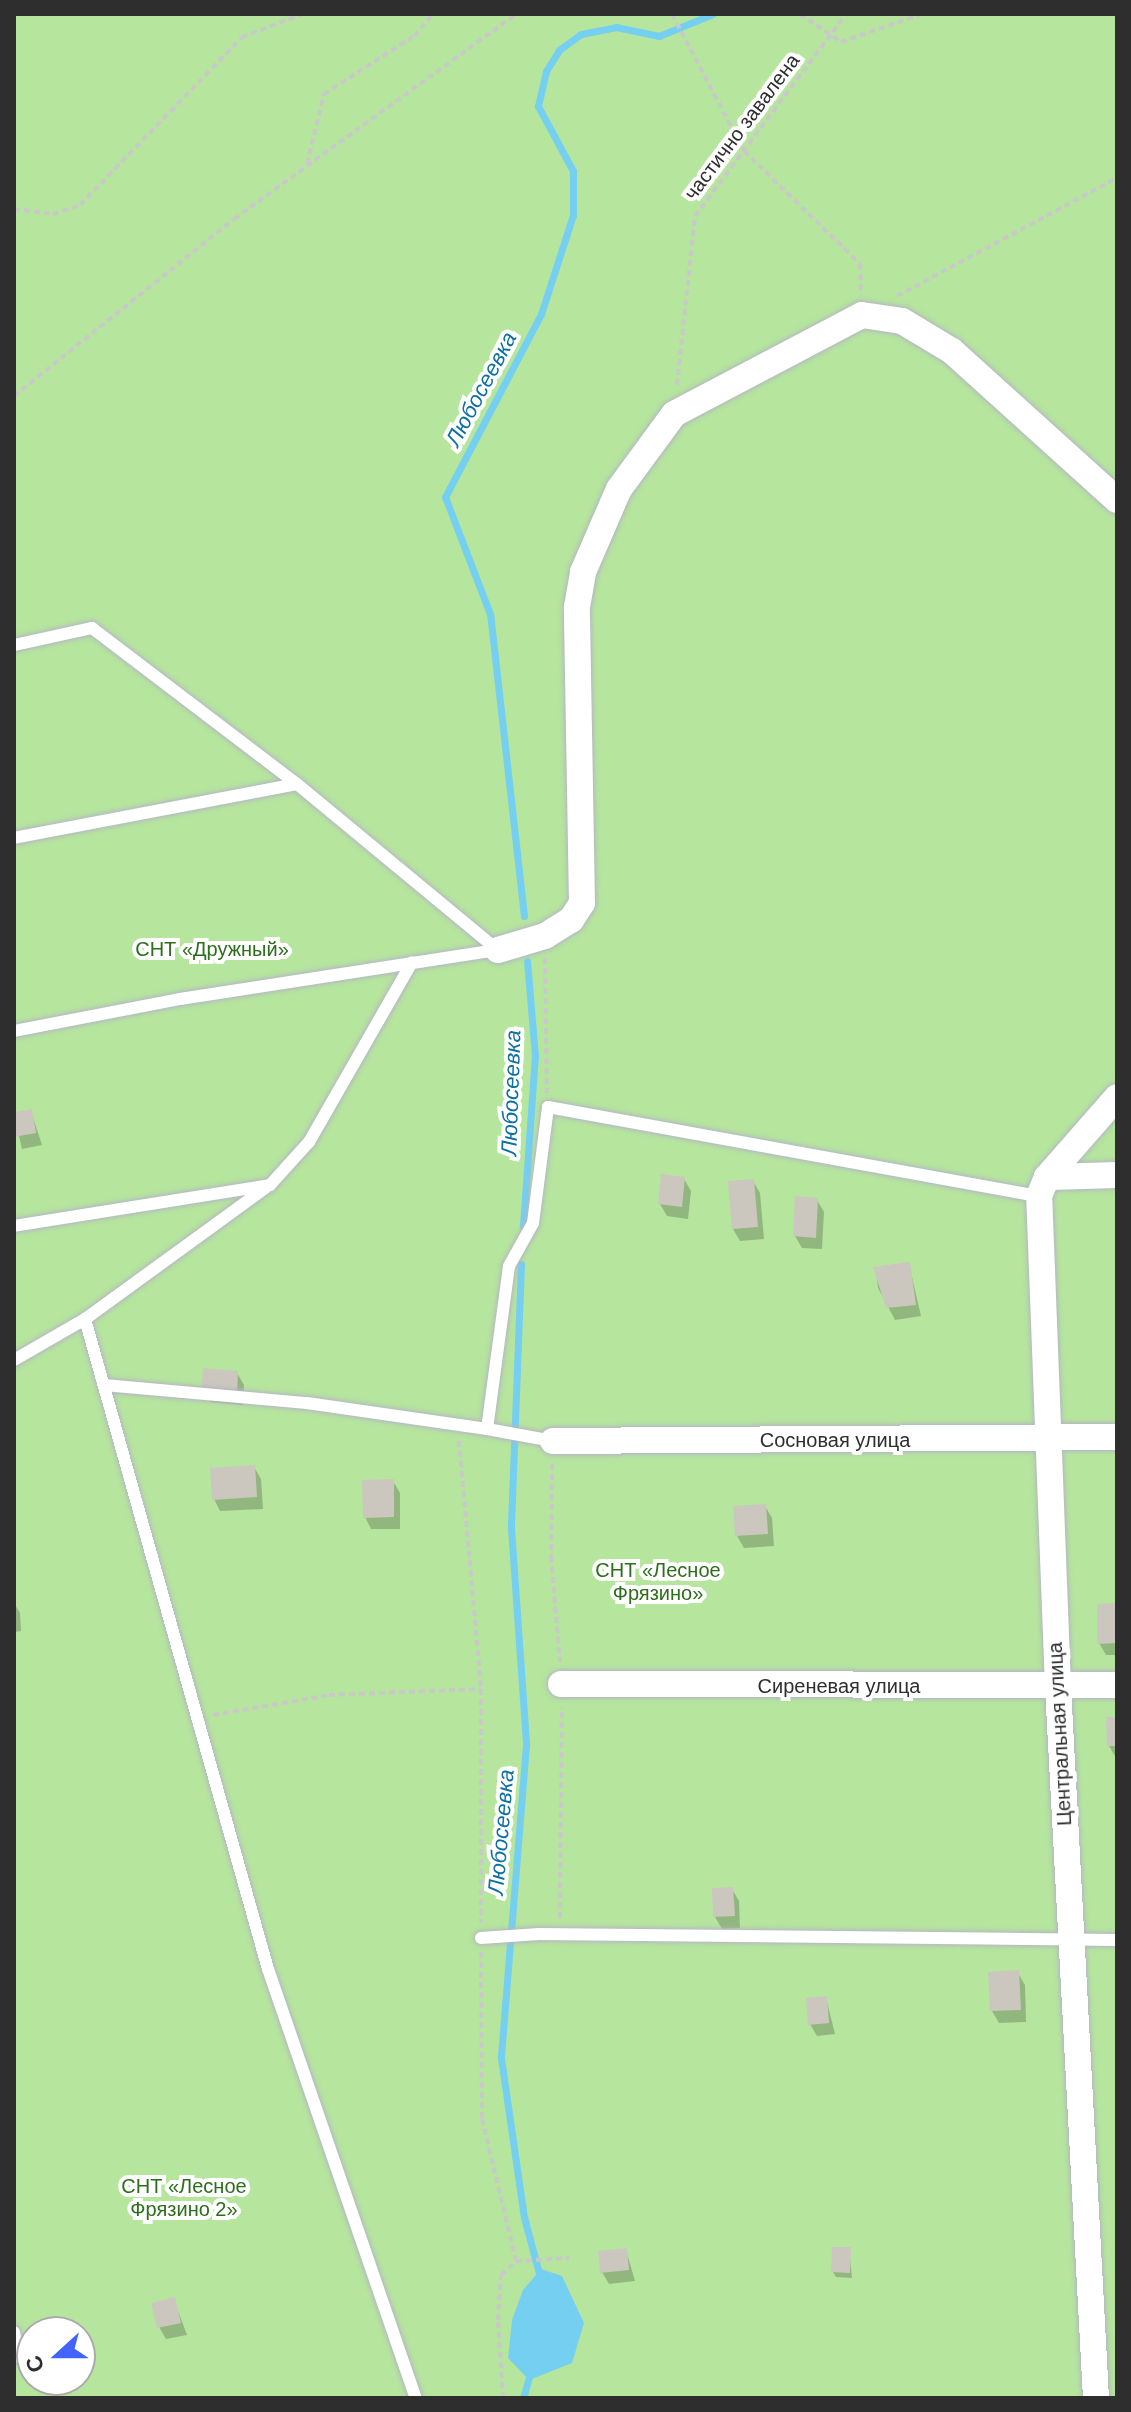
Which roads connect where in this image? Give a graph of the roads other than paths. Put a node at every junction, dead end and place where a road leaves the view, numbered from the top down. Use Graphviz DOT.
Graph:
graph roads {
  1 [pos="1117,500"];
  2 [pos="14,645"];
  3 [pos="297,784"];
  4 [pos="14,838"];
  5 [pos="498,950"];
  6 [pos="412,962"];
  7 [pos="14,1031"];
  8 [pos="1117,1097"];
  9 [pos="1117,1175"];
  10 [pos="270,1185"];
  11 [pos="1043,1187"];
  12 [pos="14,1226"];
  13 [pos="85,1319"];
  14 [pos="14,1360"];
  15 [pos="104,1385"];
  16 [pos="487,1429"];
  17 [pos="1117,1437"];
  18 [pos="1048,1439"];
  19 [pos="553,1441"];
  20 [pos="561,1684"];
  21 [pos="1117,1685"];
  22 [pos="1058,1687"];
  23 [pos="481,1938"];
  24 [pos="1117,1940"];
  25 [pos="1070,1944"];
  26 [pos="14,2332"];
  27 [pos="14,2357"];
  28 [pos="416,2398"];
  29 [pos="1096,2398"];
  1 -- 5 [label="street"];
  2 -- 3 [label="lane"];
  3 -- 4 [label="lane"];
  3 -- 5 [label="lane"];
  5 -- 6 [label="lane"];
  6 -- 7 [label="lane"];
  6 -- 10 [label="lane"];
  8 -- 11 [label="street"];
  9 -- 11 [label="street"];
  10 -- 12 [label="lane"];
  10 -- 13 [label="lane"];
  11 -- 16 [label="lane"];
  11 -- 18 [label="street, Центральная улица"];
  13 -- 14 [label="lane"];
  13 -- 15 [label="lane"];
  15 -- 16 [label="lane"];
  15 -- 28 [label="lane"];
  16 -- 19 [label="lane"];
  17 -- 18 [label="street, Сосновая улица"];
  18 -- 19 [label="street, Сосновая улица"];
  18 -- 22 [label="street, Центральная улица"];
  20 -- 22 [label="street, Сиреневая улица"];
  21 -- 22 [label="street, Сиреневая улица"];
  22 -- 25 [label="street, Центральная улица"];
  23 -- 25 [label="lane"];
  24 -- 25 [label="lane"];
  25 -- 29 [label="street, Центральная улица"];
  26 -- 27 [label="lane"];
}
